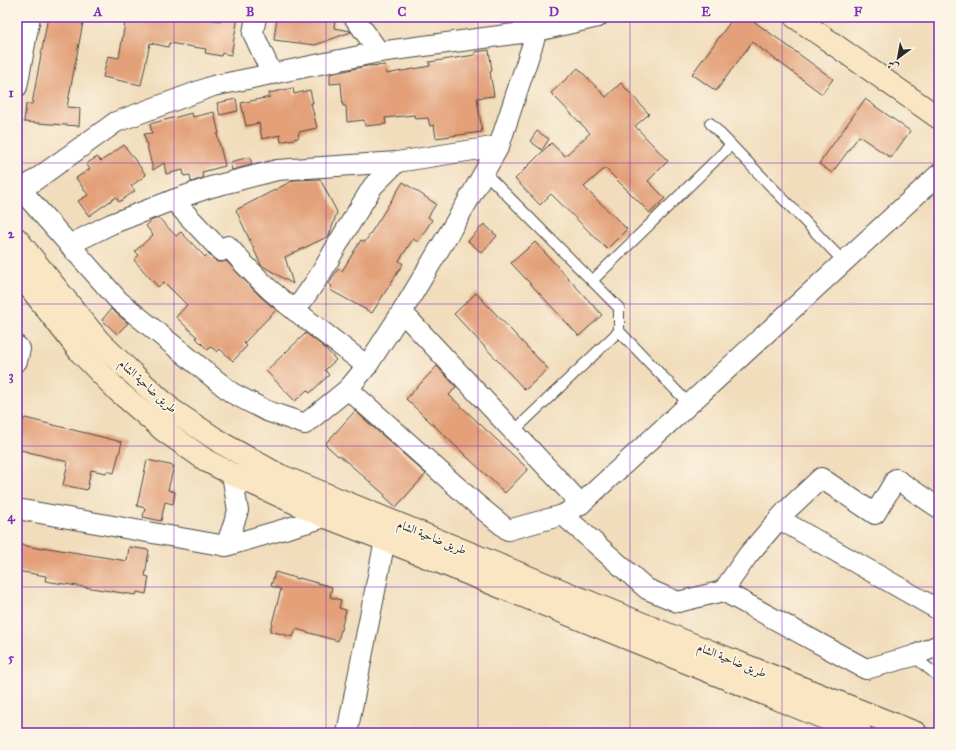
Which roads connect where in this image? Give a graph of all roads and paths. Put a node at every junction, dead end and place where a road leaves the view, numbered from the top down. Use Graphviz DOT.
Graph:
graph roads {
  1 [pos="30,17"];
  2 [pos="256,17"];
  3 [pos="354,17"];
  4 [pos="598,17"];
  5 [pos="795,17"];
  6 [pos="537,31"];
  7 [pos="379,52"];
  8 [pos="272,74"];
  9 [pos="17,87"];
  10 [pos="939,118"];
  11 [pos="710,123"];
  12 [pos="731,145"];
  13 [pos="499,146"];
  14 [pos="397,162"];
  15 [pos="484,172"];
  16 [pos="939,174"];
  17 [pos="19,192"];
  18 [pos="173,200"];
  19 [pos="17,239"];
  20 [pos="69,245"];
  21 [pos="844,262"];
  22 [pos="17,270"];
  23 [pos="592,280"];
  24 [pos="295,311"];
  25 [pos="402,312"];
  26 [pos="619,331"];
  27 [pos="17,346"];
  28 [pos="17,361"];
  29 [pos="367,366"];
  30 [pos="348,389"];
  31 [pos="689,404"];
  32 [pos="514,432"];
  33 [pos="232,474"];
  34 [pos="581,504"];
  35 [pos="939,508"];
  36 [pos="17,509"];
  37 [pos="563,515"];
  38 [pos="326,517"];
  39 [pos="779,519"];
  40 [pos="385,540"];
  41 [pos="226,546"];
  42 [pos="723,591"];
  43 [pos="939,610"];
  44 [pos="939,645"];
  45 [pos="913,656"];
  46 [pos="939,677"];
  47 [pos="347,733"];
  48 [pos="861,733"];
  49 [pos="916,733"];
  1 -- 9 [label="street"];
  2 -- 8 [label="street"];
  3 -- 7 [label="street"];
  4 -- 6 [label="street"];
  5 -- 10 [label="main road"];
  6 -- 7 [label="street"];
  6 -- 13 [label="street"];
  7 -- 8 [label="street"];
  8 -- 17 [label="street"];
  11 -- 12 [label="lane"];
  12 -- 21 [label="lane"];
  12 -- 23 [label="lane"];
  13 -- 14 [label="street"];
  13 -- 15 [label="street"];
  14 -- 18 [label="street"];
  14 -- 24 [label="street"];
  15 -- 23 [label="lane"];
  15 -- 25 [label="street"];
  16 -- 21 [label="street"];
  17 -- 20 [label="street"];
  18 -- 20 [label="street"];
  18 -- 24 [label="street"];
  19 -- 49 [label="main road, طريق ضاحية الشام"];
  20 -- 30 [label="street"];
  21 -- 31 [label="street"];
  22 -- 33 [label="main road, طريق ضاحية الشام"];
  23 -- 26 [label="lane"];
  24 -- 29 [label="street"];
  25 -- 29 [label="street"];
  25 -- 32 [label="street"];
  26 -- 31 [label="lane"];
  26 -- 32 [label="lane"];
  27 -- 28 [label="street"];
  29 -- 30 [label="street"];
  30 -- 37 [label="street"];
  31 -- 34 [label="street"];
  32 -- 34 [label="street"];
  33 -- 38 [label="main road, طريق ضاحية الشام"];
  33 -- 41 [label="street"];
  34 -- 37 [label="street"];
  35 -- 39 [label="street"];
  36 -- 41 [label="street"];
  37 -- 42 [label="street"];
  38 -- 40 [label="main road, طريق ضاحية الشام"];
  38 -- 41 [label="street"];
  39 -- 42 [label="street"];
  39 -- 43 [label="street"];
  40 -- 47 [label="street"];
  40 -- 48 [label="main road, طريق ضاحية الشام"];
  42 -- 45 [label="street"];
  44 -- 45 [label="street"];
  45 -- 46 [label="lane"];
}
